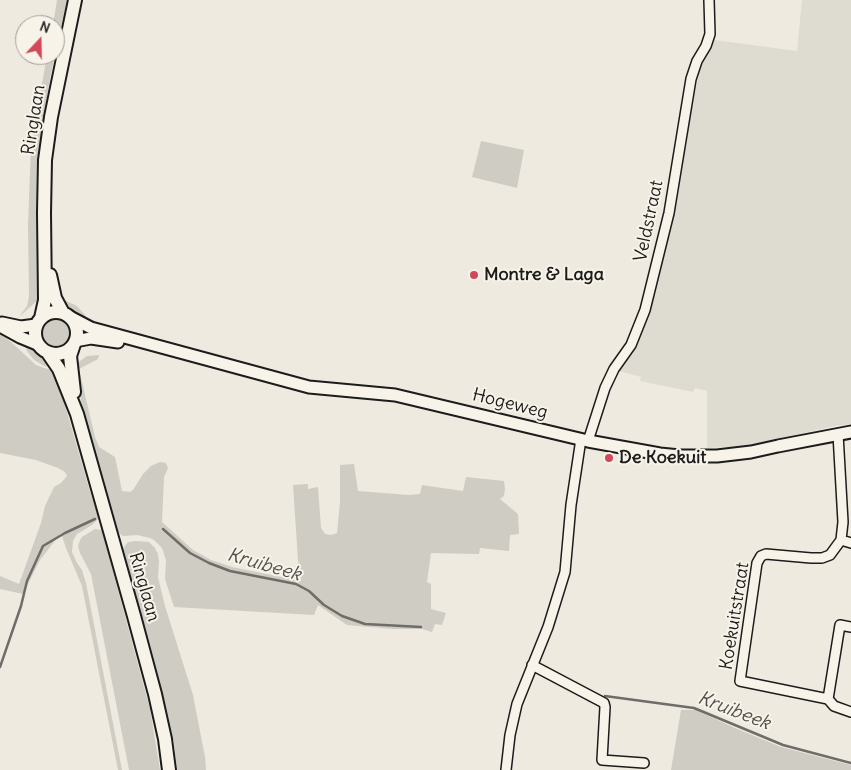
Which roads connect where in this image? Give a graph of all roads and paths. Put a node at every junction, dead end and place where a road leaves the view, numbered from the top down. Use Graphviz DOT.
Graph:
graph roads {
  1 [pos="75,0"];
  2 [pos="709,0"];
  3 [pos="44,248"];
  4 [pos="67,315"];
  5 [pos="38,321"];
  6 [pos="0,322"];
  7 [pos="0,326"];
  8 [pos="75,343"];
  9 [pos="37,344"];
  10 [pos="164,348"];
  11 [pos="48,353"];
  12 [pos="77,414"];
  13 [pos="851,432"];
  14 [pos="838,434"];
  15 [pos="584,440"];
  16 [pos="841,540"];
  17 [pos="851,543"];
  18 [pos="851,627"];
  19 [pos="532,666"];
  20 [pos="828,699"];
  21 [pos="851,712"];
  22 [pos="644,764"];
  23 [pos="169,770"];
  24 [pos="506,770"];
  1 -- 3 [label="main road, Ringlaan"];
  2 -- 15 [label="street, Veldstraat"];
  3 -- 4 [label="main road, Ringlaan"];
  3 -- 5 [label="main road, Ringlaan"];
  4 -- 5 [label="main road"];
  4 -- 8 [label="main road, Ringlaan"];
  4 -- 10 [label="street, Hogeweg"];
  5 -- 6 [label="street"];
  5 -- 9 [label="main road, Ringlaan"];
  7 -- 9 [label="street"];
  8 -- 10 [label="street, Hogeweg"];
  8 -- 11 [label="main road"];
  8 -- 12 [label="main road, Ringlaan"];
  9 -- 11 [label="main road, Ringlaan"];
  10 -- 15 [label="street, Hogeweg"];
  11 -- 12 [label="main road, Ringlaan"];
  12 -- 23 [label="main road, Ringlaan"];
  13 -- 14 [label="street, Hogeweg"];
  14 -- 15 [label="street, Hogeweg"];
  14 -- 16 [label="street"];
  15 -- 19 [label="street, Veldstraat"];
  16 -- 17 [label="street"];
  16 -- 20 [label="street, Koekuitstraat"];
  18 -- 20 [label="street"];
  19 -- 22 [label="street"];
  19 -- 24 [label="street, Veldstraat"];
  20 -- 21 [label="street, Koekuitstraat"];
}
